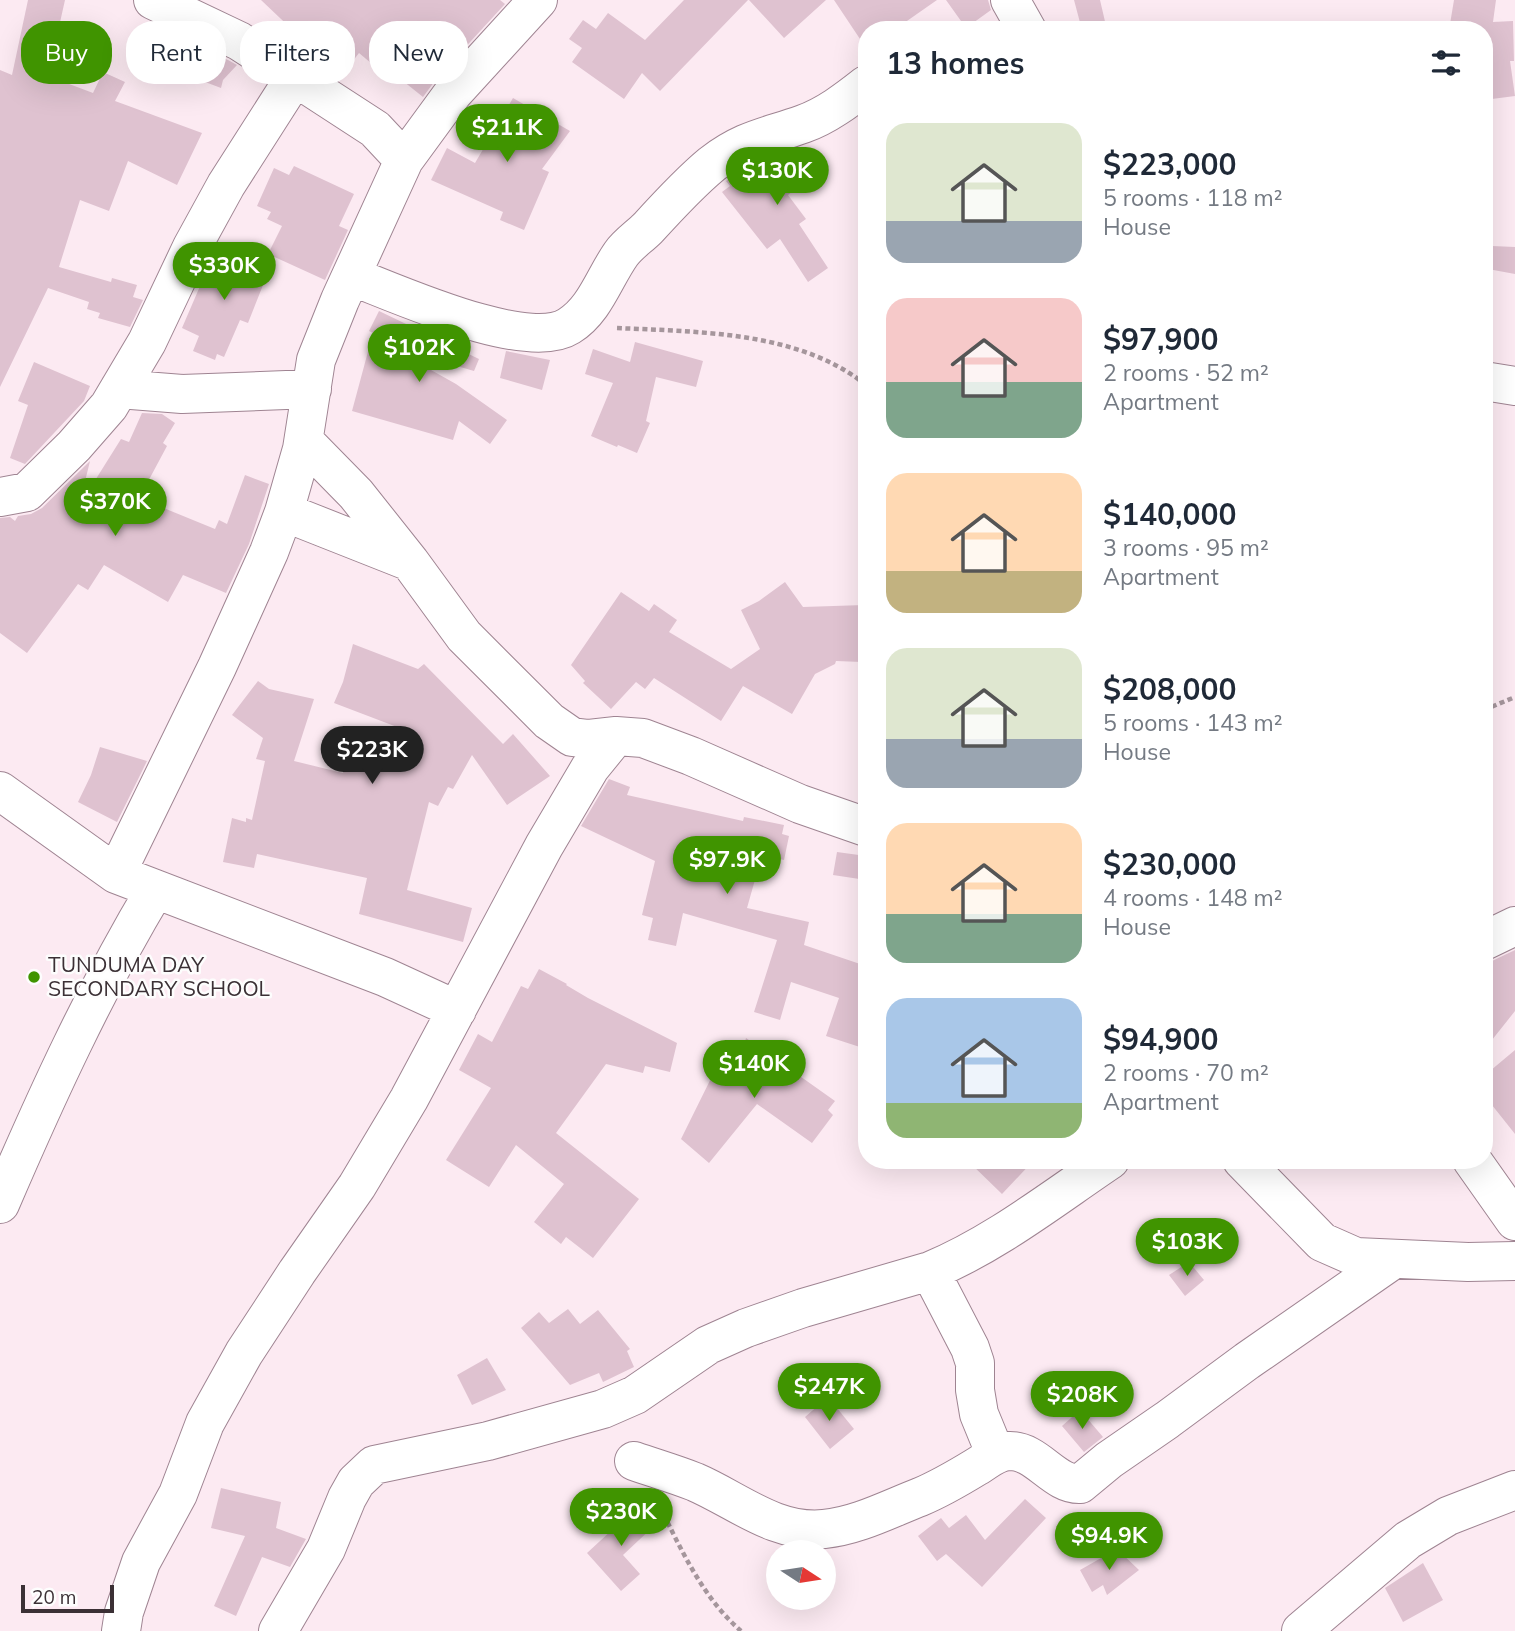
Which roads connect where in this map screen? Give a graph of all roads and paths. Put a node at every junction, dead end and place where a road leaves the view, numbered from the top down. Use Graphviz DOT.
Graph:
graph roads {
  1 [pos="153,0"];
  2 [pos="538,0"];
  3 [pos="240,42"];
  4 [pos="291,84"];
  5 [pos="306,84"];
  6 [pos="858,92"];
  7 [pos="404,160"];
  8 [pos="351,276"];
  9 [pos="570,326"];
  10 [pos="858,379"];
  11 [pos="1493,382"];
  12 [pos="1515,386"];
  13 [pos="119,389"];
  14 [pos="312,389"];
  15 [pos="304,441"];
  16 [pos="0,497"];
  17 [pos="284,512"];
  18 [pos="410,562"];
  19 [pos="1515,697"];
  20 [pos="1493,706"];
  21 [pos="616,736"];
  22 [pos="0,791"];
  23 [pos="858,824"];
  24 [pos="116,874"];
  25 [pos="155,890"];
  26 [pos="1493,916"];
  27 [pos="1515,924"];
  28 [pos="1493,936"];
  29 [pos="457,1010"];
  30 [pos="1096,1169"];
  31 [pos="1251,1169"];
  32 [pos="1478,1169"];
  33 [pos="0,1204"];
  34 [pos="1515,1221"];
  35 [pos="1394,1259"];
  36 [pos="1515,1261"];
  37 [pos="930,1271"];
  38 [pos="995,1453"];
  39 [pos="634,1461"];
  40 [pos="1515,1490"];
  41 [pos="131,1591"];
  42 [pos="106,1631"];
  43 [pos="121,1631"];
  44 [pos="278,1631"];
  45 [pos="741,1631"];
  46 [pos="1301,1631"];
  1 -- 3 [label="street"];
  2 -- 7 [label="street"];
  4 -- 13 [label="street"];
  5 -- 7 [label="street"];
  6 -- 9 [label="street"];
  7 -- 8 [label="street"];
  8 -- 9 [label="street"];
  8 -- 14 [label="street"];
  9 -- 10 [label="path"];
  11 -- 12 [label="street"];
  13 -- 14 [label="street"];
  13 -- 16 [label="street"];
  14 -- 15 [label="street"];
  15 -- 17 [label="street"];
  15 -- 18 [label="street"];
  17 -- 18 [label="street"];
  17 -- 24 [label="street"];
  18 -- 21 [label="street"];
  19 -- 20 [label="path"];
  21 -- 23 [label="street"];
  21 -- 29 [label="street"];
  22 -- 24 [label="street"];
  24 -- 25 [label="street"];
  25 -- 29 [label="street"];
  25 -- 33 [label="street"];
  26 -- 27 [label="street"];
  27 -- 28 [label="street"];
  29 -- 41 [label="street"];
  30 -- 37 [label="street"];
  31 -- 35 [label="street"];
  32 -- 34 [label="street"];
  35 -- 36 [label="street"];
  35 -- 38 [label="street"];
  37 -- 38 [label="street"];
  37 -- 44 [label="street"];
  38 -- 39 [label="street"];
  39 -- 45 [label="path"];
  40 -- 46 [label="street"];
  41 -- 42 [label="street"];
  41 -- 43 [label="street"];
}
